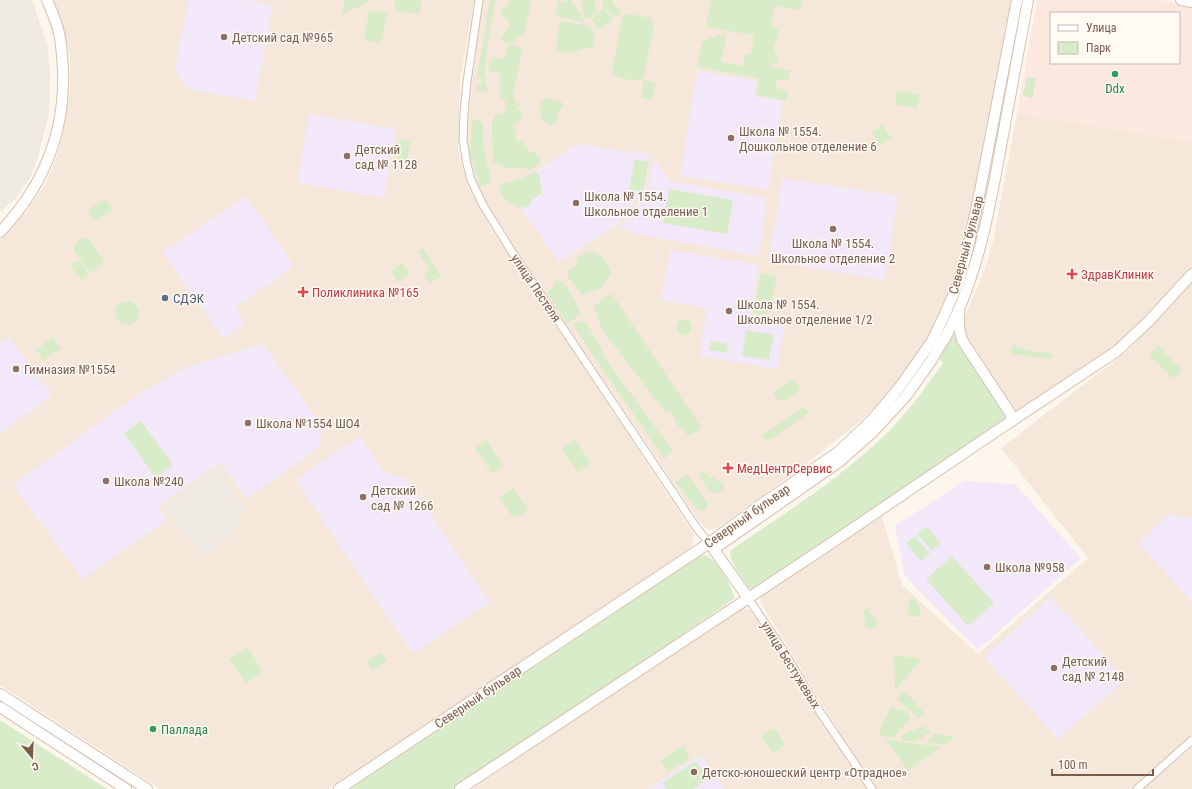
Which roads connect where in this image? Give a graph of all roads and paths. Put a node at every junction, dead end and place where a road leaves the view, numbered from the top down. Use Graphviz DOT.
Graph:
graph roads {
  1 [pos="48,0"];
  2 [pos="479,0"];
  3 [pos="1017,0"];
  4 [pos="1028,0"];
  5 [pos="1181,0"];
  6 [pos="1192,2"];
  7 [pos="0,232"];
  8 [pos="1192,274"];
  9 [pos="959,310"];
  10 [pos="1012,421"];
  11 [pos="711,546"];
  12 [pos="748,598"];
  13 [pos="0,694"];
  14 [pos="0,707"];
  15 [pos="1192,740"];
  16 [pos="126,789"];
  17 [pos="147,789"];
  18 [pos="339,789"];
  19 [pos="460,789"];
  20 [pos="872,789"];
  21 [pos="1137,789"];
  1 -- 7 [label="main road"];
  2 -- 11 [label="street, улица Пестеля"];
  3 -- 11 [label="main road, Северный бульвар"];
  4 -- 9 [label="main road, Северный бульвар"];
  5 -- 6 [label="main road"];
  8 -- 10 [label="main road"];
  9 -- 10 [label="main road"];
  9 -- 11 [label="main road, Северный бульвар"];
  10 -- 12 [label="main road"];
  11 -- 12 [label="main road, улица Бестужевых"];
  11 -- 18 [label="main road, Северный бульвар"];
  12 -- 19 [label="main road"];
  12 -- 20 [label="street, улица Бестужевых"];
  13 -- 17 [label="main road"];
  14 -- 16 [label="main road"];
  15 -- 21 [label="street"];
}
